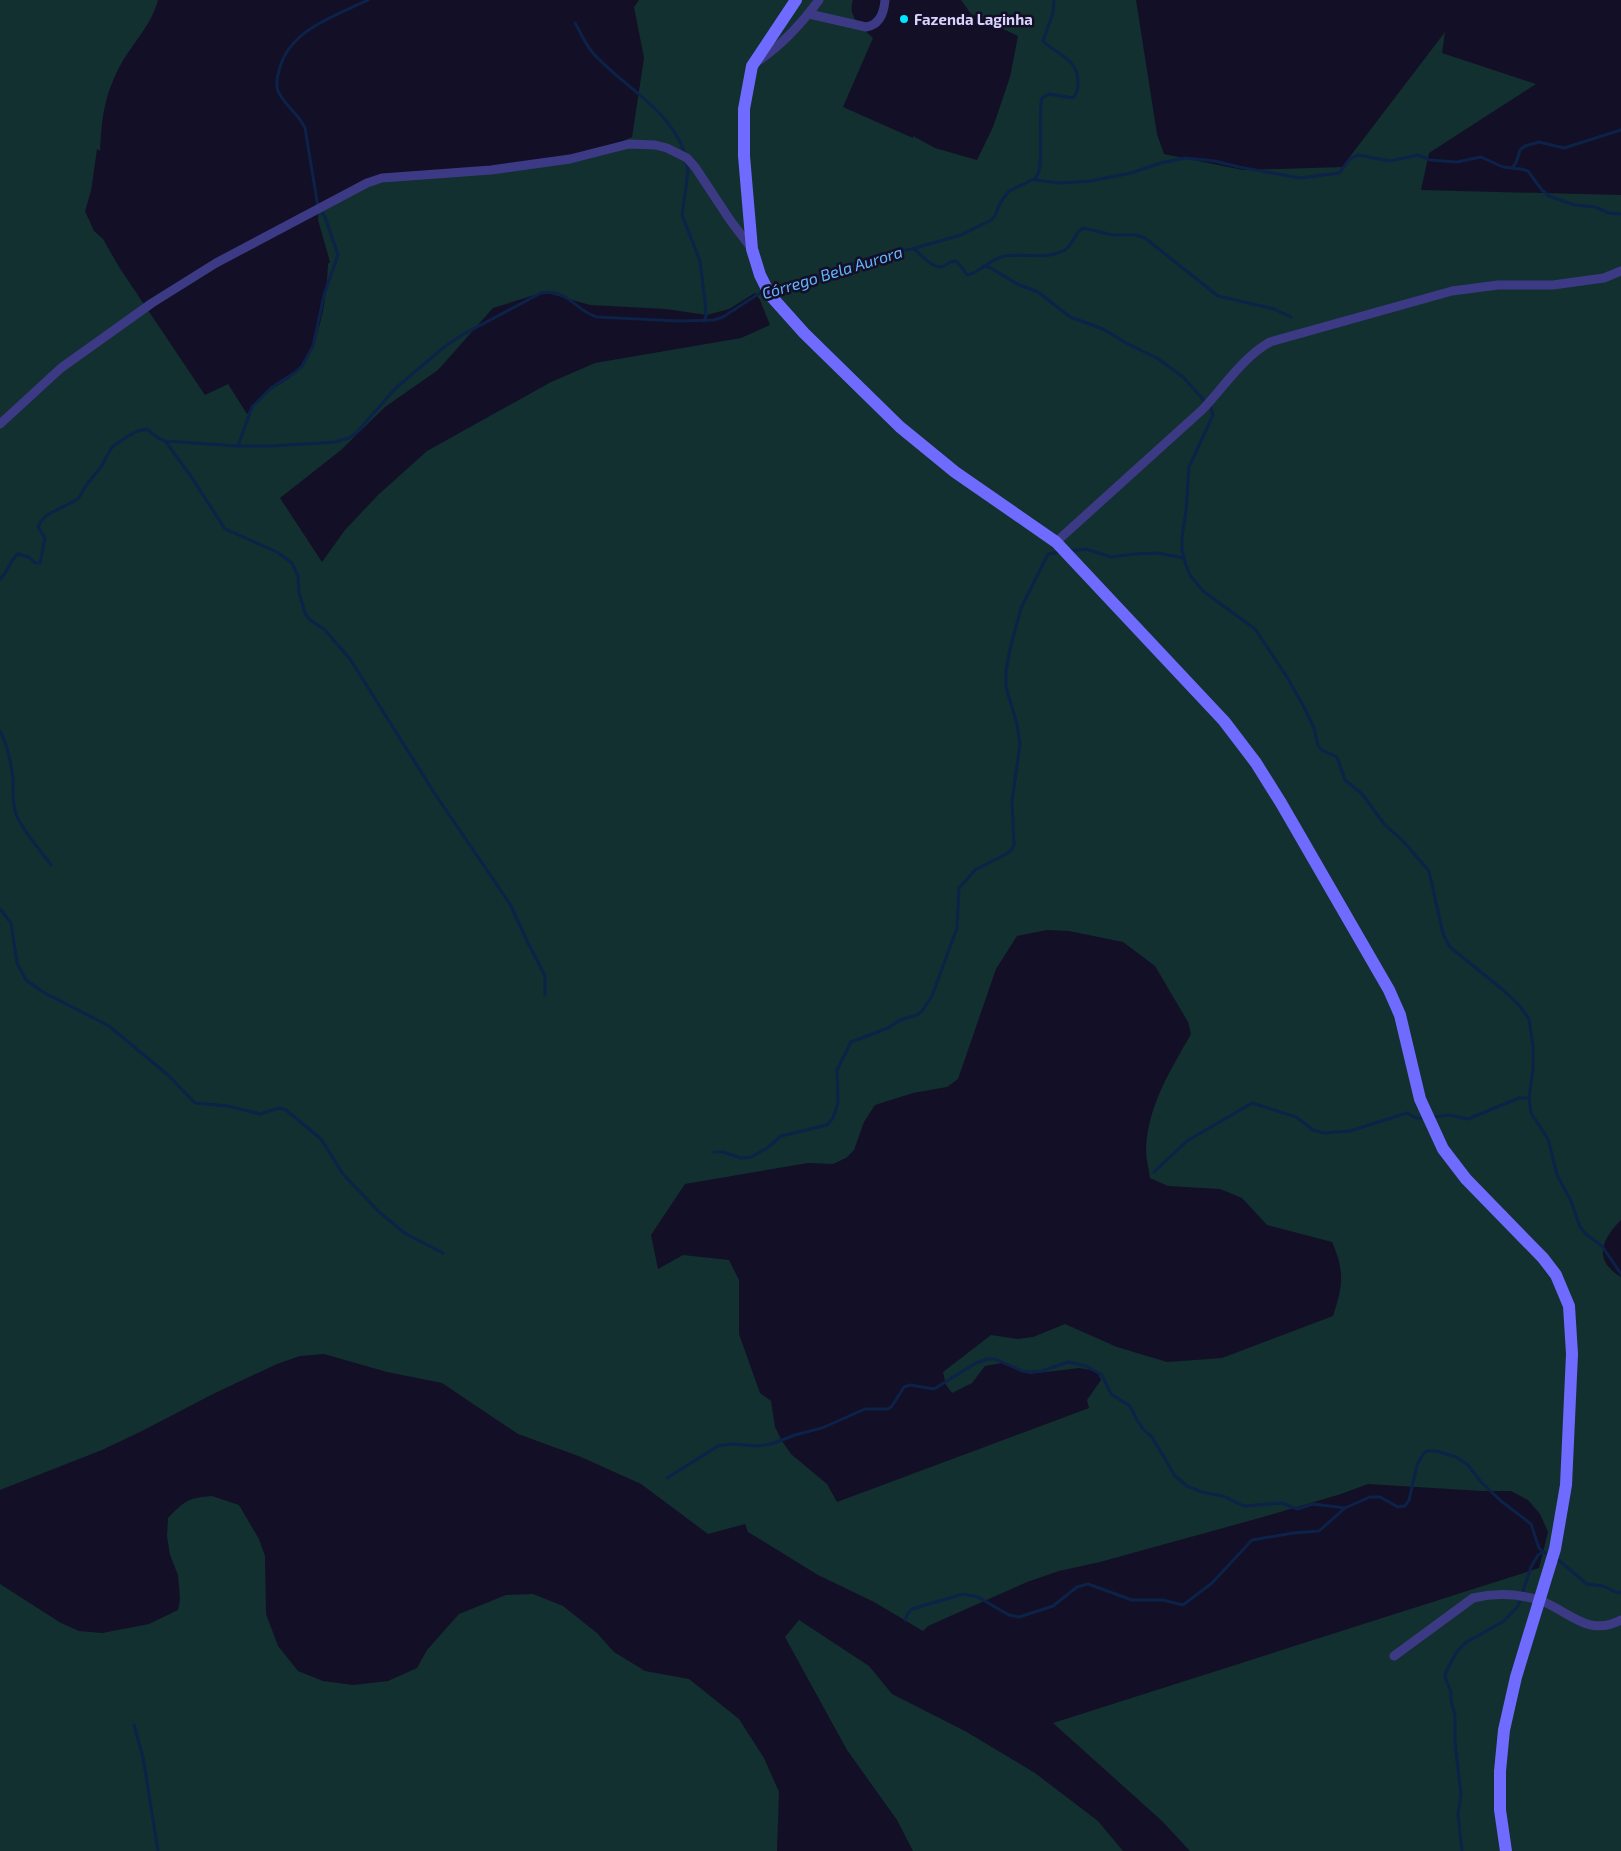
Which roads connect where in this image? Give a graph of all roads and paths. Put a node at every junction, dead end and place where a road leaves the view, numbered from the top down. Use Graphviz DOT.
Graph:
graph roads {
  1 [pos="796,0"];
  2 [pos="819,0"];
  3 [pos="885,0"];
  4 [pos="809,14"];
  5 [pos="752,66"];
  6 [pos="752,249"];
  7 [pos="1621,271"];
  8 [pos="0,424"];
  9 [pos="1056,542"];
  10 [pos="1539,1600"];
  11 [pos="1621,1620"];
  12 [pos="1394,1656"];
  13 [pos="1506,1851"];
  1 -- 5 [label="main road"];
  2 -- 4 [label="street"];
  3 -- 4 [label="street"];
  4 -- 5 [label="street"];
  5 -- 6 [label="main road"];
  6 -- 8 [label="street"];
  6 -- 9 [label="main road"];
  7 -- 9 [label="street"];
  9 -- 10 [label="main road"];
  10 -- 11 [label="street"];
  10 -- 12 [label="street"];
  10 -- 13 [label="main road"];
}
